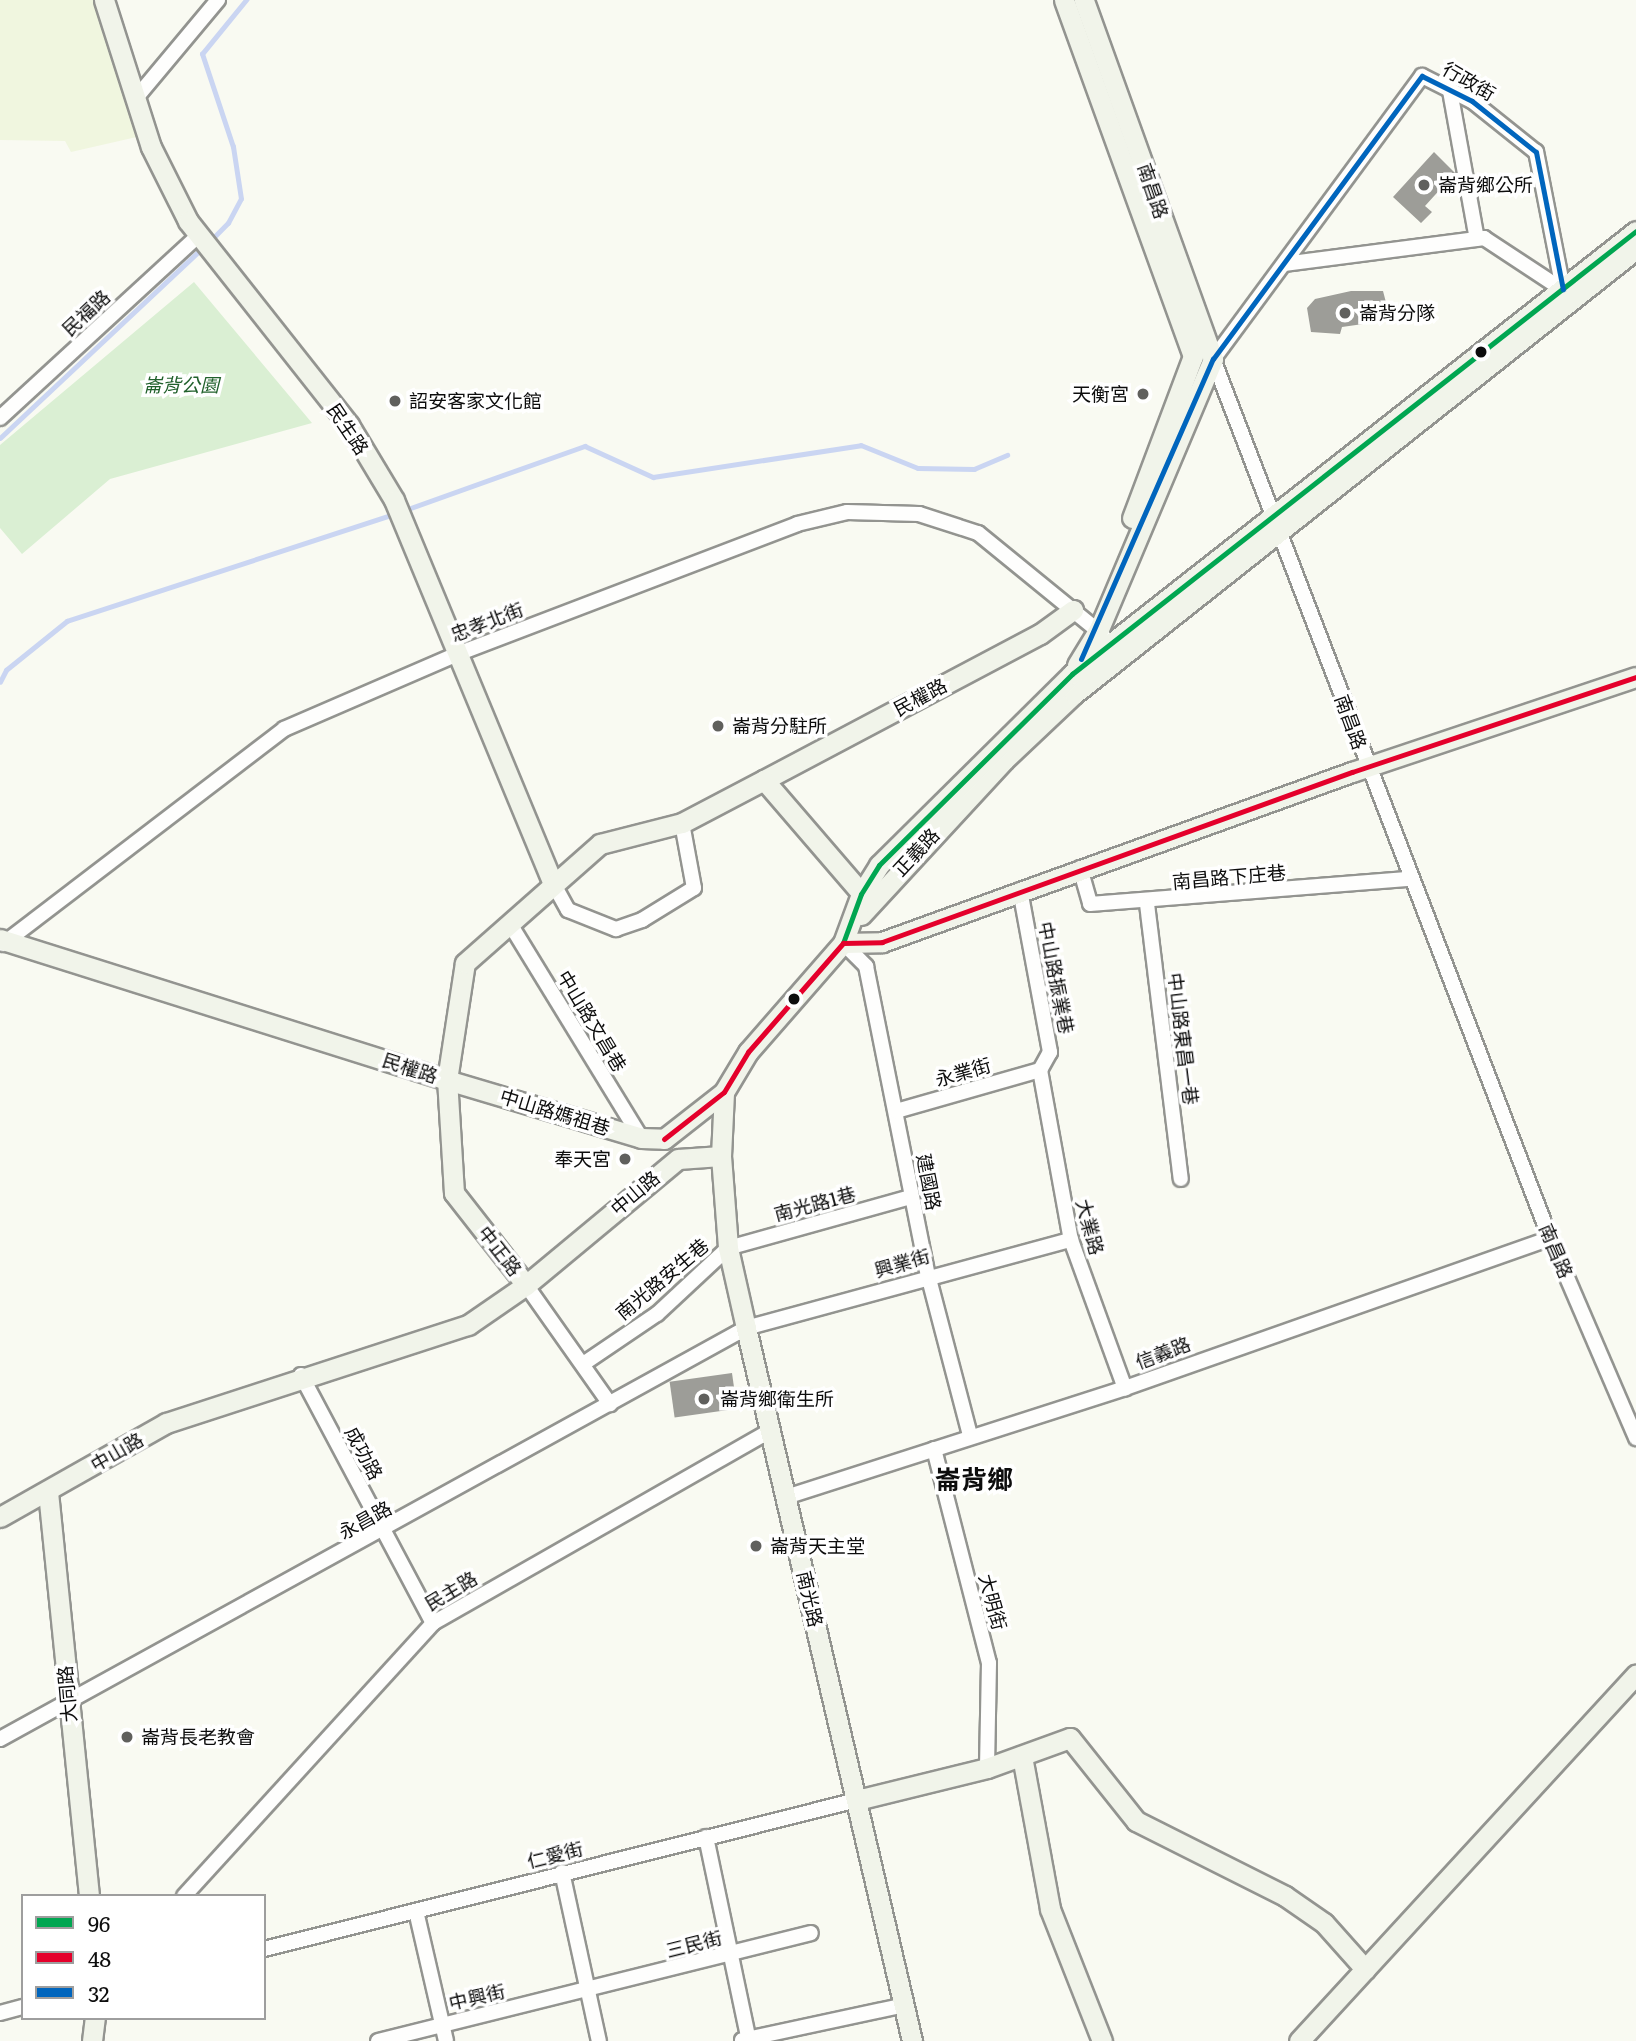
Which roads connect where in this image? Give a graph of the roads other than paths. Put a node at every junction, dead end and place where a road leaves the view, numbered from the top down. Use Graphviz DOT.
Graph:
graph roads {
  1 [pos="104,0"];
  2 [pos="218,0"];
  3 [pos="1064,0"];
  4 [pos="1084,0"];
  5 [pos="1450,91"];
  6 [pos="136,98"];
  7 [pos="1636,231"];
  8 [pos="198,236"];
  9 [pos="1477,239"];
  10 [pos="1636,249"];
  11 [pos="1284,264"];
  12 [pos="1567,295"];
  13 [pos="1203,358"];
  14 [pos="0,418"];
  15 [pos="1278,522"];
  16 [pos="1073,610"];
  17 [pos="1098,629"];
  18 [pos="1116,650"];
  19 [pos="460,653"];
  20 [pos="1636,677"];
  21 [pos="1073,684"];
  22 [pos="1367,766"];
  23 [pos="764,780"];
  24 [pos="682,823"];
  25 [pos="1080,868"];
  26 [pos="1410,879"];
  27 [pos="553,883"];
  28 [pos="1020,890"];
  29 [pos="865,898"];
  30 [pos="1147,904"];
  31 [pos="510,924"];
  32 [pos="843,943"];
  33 [pos="1,944"];
  34 [pos="1040,1070"];
  35 [pos="447,1080"];
  36 [pos="724,1092"];
  37 [pos="896,1111"];
  38 [pos="641,1138"];
  39 [pos="664,1139"];
  40 [pos="721,1156"];
  41 [pos="678,1159"];
  42 [pos="1181,1179"];
  43 [pos="911,1197"];
  44 [pos="1550,1238"];
  45 [pos="1071,1240"];
  46 [pos="729,1248"];
  47 [pos="928,1275"];
  48 [pos="526,1285"];
  49 [pos="746,1328"];
  50 [pos="586,1362"];
  51 [pos="301,1375"];
  52 [pos="1125,1388"];
  53 [pos="610,1404"];
  54 [pos="772,1430"];
  55 [pos="970,1435"];
  56 [pos="1636,1438"];
  57 [pos="934,1449"];
  58 [pos="48,1492"];
  59 [pos="786,1497"];
  60 [pos="0,1517"];
  61 [pos="384,1532"];
  62 [pos="433,1623"];
  63 [pos="1636,1674"];
  64 [pos="67,1702"];
  65 [pos="0,1740"];
  66 [pos="1023,1756"];
  67 [pos="986,1768"];
  68 [pos="857,1800"];
  69 [pos="706,1837"];
  70 [pos="562,1872"];
  71 [pos="89,1894"];
  72 [pos="186,1894"];
  73 [pos="416,1911"];
  74 [pos="811,1933"];
  75 [pos="266,1949"];
  76 [pos="728,1956"];
  77 [pos="1365,1969"];
  78 [pos="586,1992"];
  79 [pos="905,2005"];
  80 [pos="21,2008"];
  81 [pos="0,2013"];
  82 [pos="95,2020"];
  83 [pos="443,2026"];
  84 [pos="745,2040"];
  85 [pos="92,2041"];
  86 [pos="378,2041"];
  87 [pos="446,2041"];
  88 [pos="599,2041"];
  89 [pos="912,2041"];
  90 [pos="1102,2041"];
  91 [pos="1299,2041"];
  1 -- 6 [label="street, 民生路"];
  2 -- 6 [label="street"];
  3 -- 13 [label="street, 南昌路"];
  4 -- 13 [label="street, 南昌路"];
  5 -- 9 [label="street"];
  5 -- 11 [label="street, 行政街"];
  5 -- 12 [label="street, 行政街"];
  6 -- 8 [label="street, 民生路"];
  7 -- 12 [label="street, 正義路"];
  8 -- 14 [label="street, 民福路"];
  8 -- 19 [label="street, 民生路"];
  9 -- 11 [label="street"];
  9 -- 12 [label="street"];
  10 -- 12 [label="street, 正義路"];
  11 -- 13 [label="street, 行政街"];
  12 -- 15 [label="street, 正義路"];
  13 -- 15 [label="street, 南昌路"];
  13 -- 17 [label="street"];
  15 -- 18 [label="street, 正義路"];
  15 -- 22 [label="street, 南昌路"];
  16 -- 17 [label="street, 忠孝北街"];
  16 -- 19 [label="street, 忠孝北街"];
  16 -- 23 [label="street, 民權路"];
  17 -- 18 [label="street, 忠孝北街"];
  17 -- 21 [label="street"];
  18 -- 21 [label="street, 正義路"];
  19 -- 27 [label="street, 民生路"];
  19 -- 33 [label="street, 忠孝北街"];
  20 -- 22 [label="street"];
  21 -- 29 [label="street, 正義路"];
  22 -- 25 [label="street"];
  22 -- 26 [label="street, 南昌路"];
  23 -- 24 [label="street, 民權路"];
  23 -- 29 [label="street"];
  24 -- 27 [label="street, 民權路"];
  24 -- 27 [label="street"];
  25 -- 28 [label="street"];
  25 -- 30 [label="street, 南昌路下庄巷"];
  26 -- 30 [label="street, 南昌路下庄巷"];
  26 -- 44 [label="street, 南昌路"];
  27 -- 31 [label="street, 民權路"];
  28 -- 32 [label="street"];
  28 -- 34 [label="street, 中山路振業巷"];
  29 -- 32 [label="street, 正義路"];
  30 -- 42 [label="street, 中山路東昌一巷"];
  31 -- 35 [label="street, 民權路"];
  31 -- 38 [label="street, 中山路文昌巷"];
  32 -- 36 [label="street"];
  32 -- 37 [label="street, 建國路"];
  33 -- 35 [label="street, 民權路"];
  34 -- 37 [label="street, 永業街"];
  34 -- 45 [label="street, 大業路"];
  35 -- 38 [label="street, 中山路媽祖巷"];
  35 -- 48 [label="street, 中正路"];
  36 -- 39 [label="street"];
  36 -- 40 [label="street, 南光路"];
  37 -- 43 [label="street, 建國路"];
  38 -- 39 [label="street, 中山路媽祖巷"];
  39 -- 41 [label="street, 中山路"];
  40 -- 41 [label="street"];
  40 -- 46 [label="street, 南光路"];
  41 -- 48 [label="street, 中山路"];
  43 -- 46 [label="street, 南光路1巷"];
  43 -- 47 [label="street, 建國路"];
  44 -- 52 [label="street, 信義路"];
  44 -- 56 [label="street, 南昌路"];
  45 -- 47 [label="street, 興業街"];
  45 -- 52 [label="street, 大業路"];
  46 -- 49 [label="street, 南光路"];
  46 -- 50 [label="street, 南光路安生巷"];
  47 -- 49 [label="street, 興業街"];
  47 -- 55 [label="street, 建國路"];
  48 -- 50 [label="street, 中正路"];
  48 -- 51 [label="street, 中山路"];
  49 -- 53 [label="street, 永昌路"];
  49 -- 54 [label="street, 南光路"];
  50 -- 53 [label="street, 中正路"];
  51 -- 58 [label="street, 中山路"];
  51 -- 61 [label="street, 成功路"];
  52 -- 55 [label="street, 信義路"];
  53 -- 61 [label="street, 永昌路"];
  54 -- 59 [label="street, 南光路"];
  54 -- 62 [label="street, 民主路"];
  55 -- 57 [label="street, 信義路"];
  57 -- 59 [label="street, 信義路"];
  57 -- 67 [label="street, 大明街"];
  58 -- 60 [label="street, 中山路"];
  58 -- 64 [label="street, 大同路"];
  59 -- 68 [label="street, 南光路"];
  61 -- 62 [label="street, 成功路"];
  61 -- 64 [label="street, 永昌路"];
  62 -- 72 [label="street, 民主路"];
  63 -- 77 [label="street"];
  64 -- 65 [label="street, 永昌路"];
  64 -- 71 [label="street, 大同路"];
  66 -- 67 [label="street"];
  66 -- 77 [label="street"];
  66 -- 90 [label="street"];
  67 -- 68 [label="street"];
  68 -- 69 [label="street, 仁愛街"];
  68 -- 79 [label="street, 南光路"];
  69 -- 70 [label="street, 仁愛街"];
  69 -- 76 [label="street"];
  70 -- 73 [label="street, 仁愛街"];
  70 -- 78 [label="street"];
  73 -- 75 [label="street, 仁愛街"];
  73 -- 83 [label="street"];
  74 -- 76 [label="street, 三民街"];
  76 -- 78 [label="street, 三民街"];
  76 -- 84 [label="street"];
  77 -- 91 [label="street"];
  78 -- 83 [label="street, 中興街"];
  78 -- 88 [label="street"];
  79 -- 84 [label="street"];
  79 -- 89 [label="street, 南光路"];
  80 -- 81 [label="street"];
  82 -- 85 [label="street"];
  83 -- 86 [label="street, 中興街"];
  83 -- 87 [label="street"];
}
